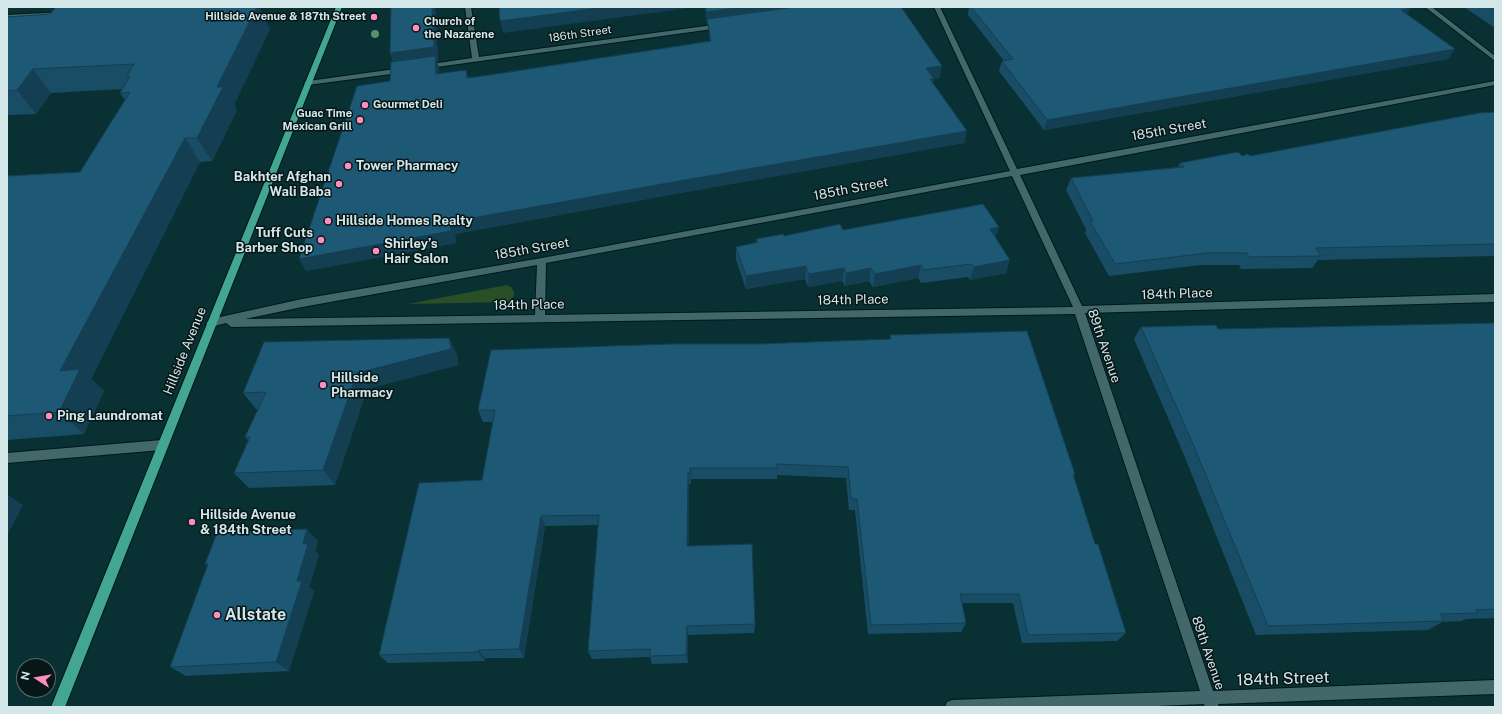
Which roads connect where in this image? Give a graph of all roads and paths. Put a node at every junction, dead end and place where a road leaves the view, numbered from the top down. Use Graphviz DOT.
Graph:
graph roads {
  1 [pos="42,7"];
  2 [pos="339,7"];
  3 [pos="468,7"];
  4 [pos="937,7"];
  5 [pos="1428,7"];
  6 [pos="73,13"];
  7 [pos="35,15"];
  8 [pos="7,18"];
  9 [pos="729,25"];
  10 [pos="1495,59"];
  11 [pos="476,60"];
  12 [pos="308,83"];
  13 [pos="1495,83"];
  14 [pos="1015,171"];
  15 [pos="542,261"];
  16 [pos="1495,298"];
  17 [pos="1079,310"];
  18 [pos="540,318"];
  19 [pos="212,323"];
  20 [pos="162,445"];
  21 [pos="7,458"];
  22 [pos="1495,687"];
  23 [pos="1211,703"];
  24 [pos="58,707"];
  25 [pos="952,707"];
  1 -- 7 [label="street"];
  2 -- 12 [label="main road, Hillside Avenue"];
  3 -- 11 [label="street"];
  4 -- 14 [label="street, 89th Avenue"];
  5 -- 10 [label="street"];
  6 -- 7 [label="street"];
  7 -- 8 [label="street"];
  9 -- 11 [label="street, 186th Street"];
  11 -- 12 [label="street, 186th Street"];
  12 -- 19 [label="main road, Hillside Avenue"];
  13 -- 14 [label="street, 185th Street"];
  14 -- 15 [label="street, 185th Street"];
  14 -- 17 [label="street, 89th Avenue"];
  15 -- 18 [label="street"];
  15 -- 19 [label="street, 185th Street"];
  16 -- 17 [label="street, 184th Place"];
  17 -- 18 [label="street, 184th Place"];
  17 -- 23 [label="street, 89th Avenue"];
  18 -- 19 [label="street, 184th Place"];
  19 -- 20 [label="main road, Hillside Avenue"];
  20 -- 21 [label="street"];
  20 -- 24 [label="main road, Hillside Avenue"];
  22 -- 23 [label="street, 184th Street"];
  23 -- 25 [label="street, 184th Street"];
}
